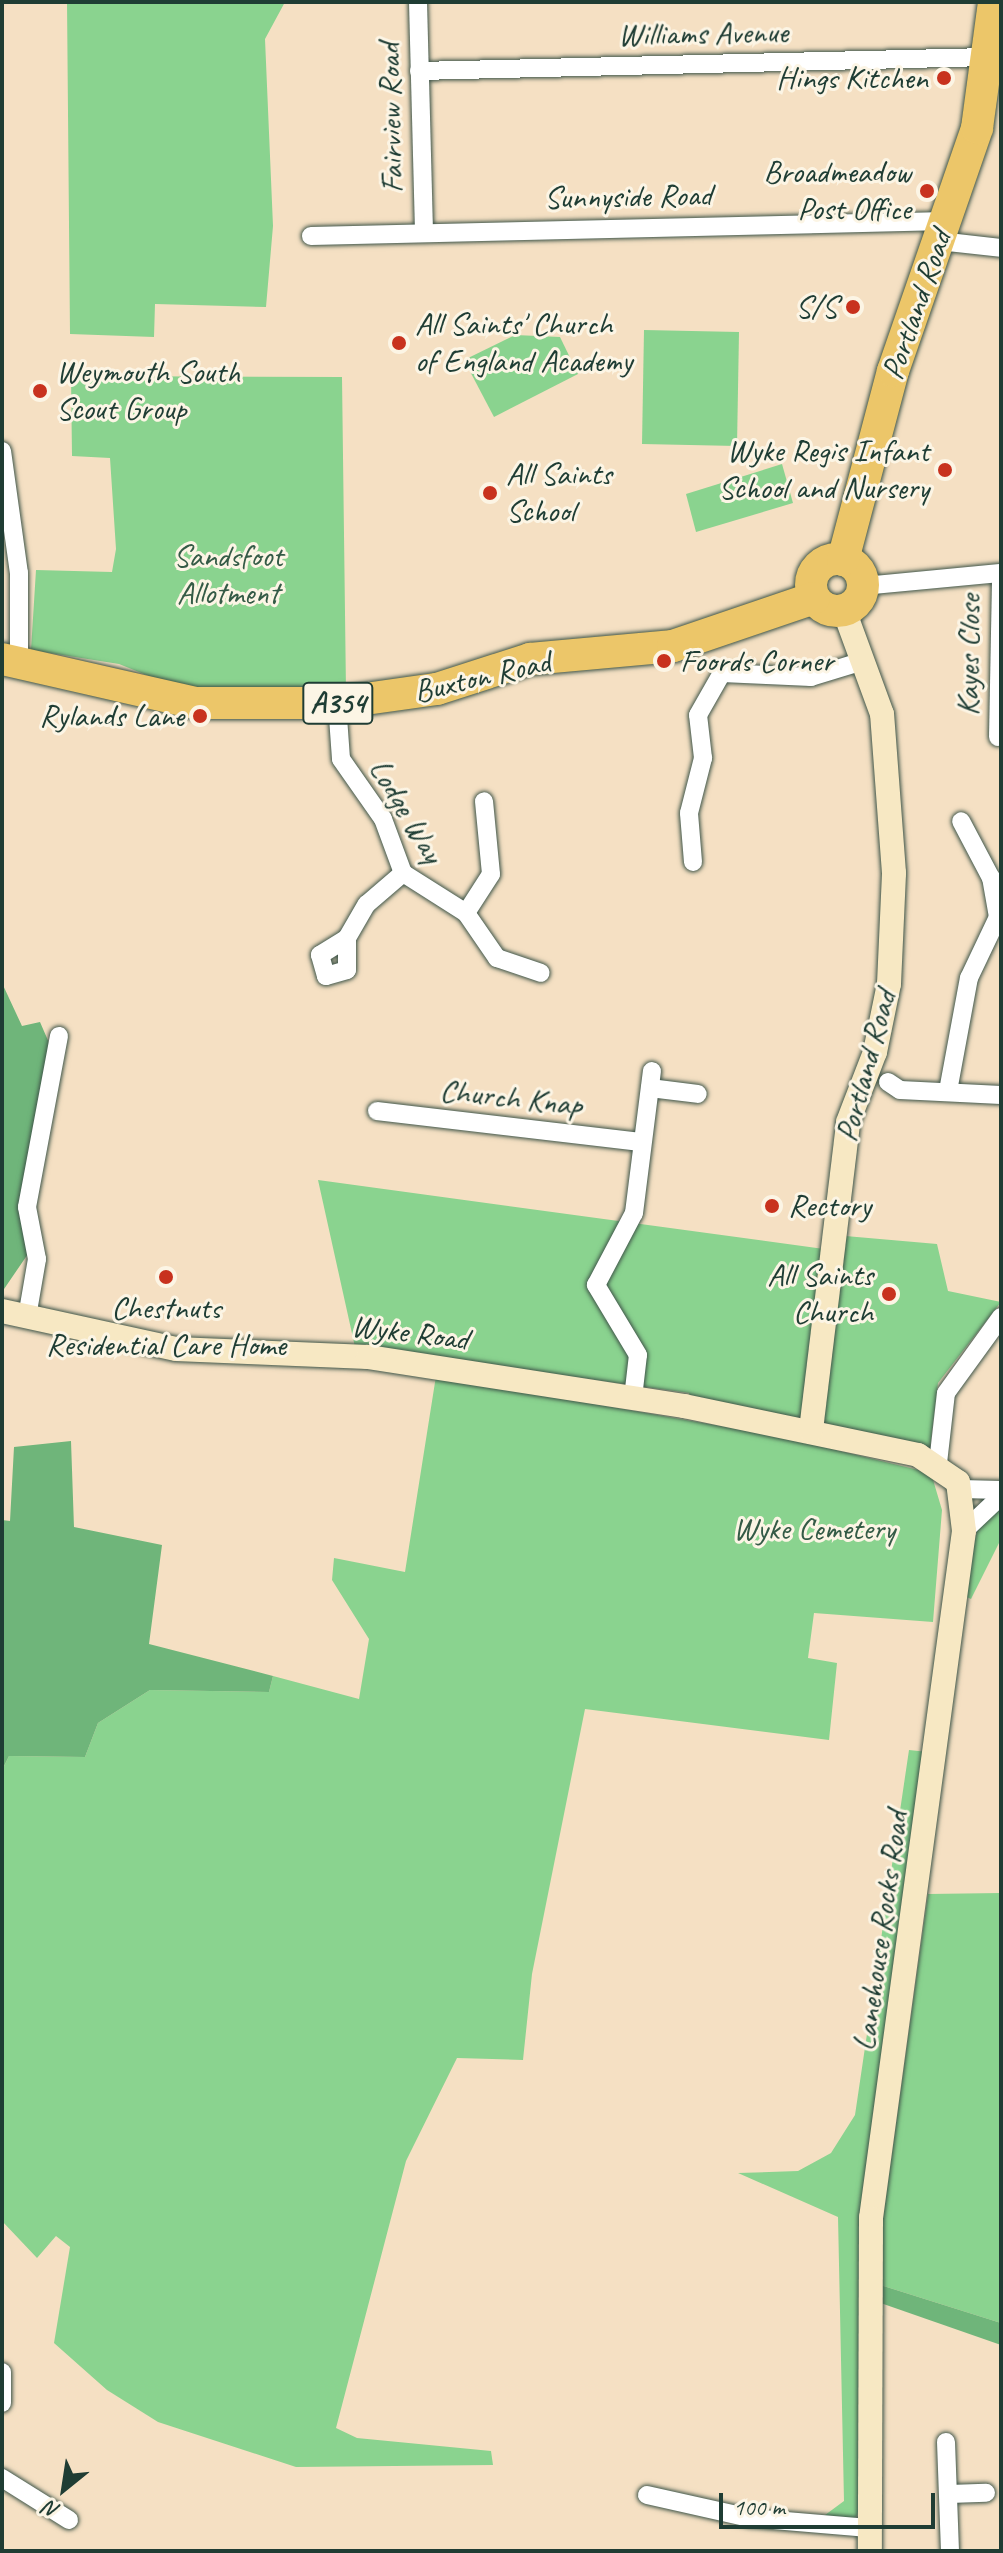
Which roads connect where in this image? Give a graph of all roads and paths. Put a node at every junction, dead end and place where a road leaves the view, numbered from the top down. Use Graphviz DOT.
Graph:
graph roads {
  1 [pos="418,2"];
  2 [pos="994,2"];
  3 [pos="989,57"];
  4 [pos="419,71"];
  5 [pos="942,231"];
  6 [pos="424,232"];
  7 [pos="311,236"];
  8 [pos="1001,248"];
  9 [pos="2,451"];
  10 [pos="843,560"];
  11 [pos="1001,574"];
  12 [pos="814,598"];
  13 [pos="854,598"];
  14 [pos="10,660"];
  15 [pos="863,661"];
  16 [pos="337,703"];
  17 [pos="998,737"];
  18 [pos="484,801"];
  19 [pos="961,821"];
  20 [pos="693,862"];
  21 [pos="403,873"];
  22 [pos="466,913"];
  23 [pos="347,938"];
  24 [pos="541,973"];
  25 [pos="59,1036"];
  26 [pos="888,1082"];
  27 [pos="948,1091"];
  28 [pos="698,1094"];
  29 [pos="1001,1095"];
  30 [pos="377,1111"];
  31 [pos="640,1142"];
  32 [pos="2,1311"];
  33 [pos="27,1317"];
  34 [pos="1001,1317"];
  35 [pos="633,1398"];
  36 [pos="811,1430"];
  37 [pos="938,1463"];
  38 [pos="961,1489"];
  39 [pos="1001,1493"];
  40 [pos="964,1531"];
  41 [pos="2,2372"];
  42 [pos="2,2403"];
  43 [pos="946,2442"];
  44 [pos="2,2478"];
  45 [pos="986,2493"];
  46 [pos="949,2494"];
  47 [pos="647,2495"];
  48 [pos="69,2520"];
  49 [pos="870,2540"];
  50 [pos="950,2551"];
  1 -- 4 [label="street, Fairview Road"];
  2 -- 3 [label="highway, Portland Road"];
  3 -- 4 [label="street, Williams Avenue"];
  3 -- 5 [label="highway, Portland Road"];
  4 -- 6 [label="street, Fairview Road"];
  5 -- 6 [label="street, Sunnyside Road"];
  5 -- 8 [label="street, Sunnyside Road"];
  5 -- 10 [label="highway, Portland Road"];
  6 -- 7 [label="street, Sunnyside Road"];
  9 -- 14 [label="street"];
  10 -- 12 [label="highway"];
  10 -- 13 [label="highway"];
  11 -- 13 [label="street"];
  11 -- 17 [label="street, Kayes Close"];
  12 -- 13 [label="highway"];
  12 -- 16 [label="highway, Buxton Road / A354"];
  13 -- 15 [label="main road, Portland Road"];
  14 -- 16 [label="highway, Buxton Road / A354"];
  15 -- 20 [label="street"];
  15 -- 36 [label="main road, Portland Road"];
  16 -- 21 [label="street, Lodge Way"];
  18 -- 22 [label="street"];
  19 -- 27 [label="street"];
  21 -- 22 [label="street, Lodge Way"];
  21 -- 23 [label="street"];
  22 -- 24 [label="street, Lodge Way"];
  25 -- 33 [label="street"];
  26 -- 27 [label="street"];
  27 -- 29 [label="street"];
  28 -- 31 [label="street"];
  30 -- 31 [label="street, Church Knap"];
  31 -- 35 [label="street"];
  32 -- 33 [label="main road, Wyke Road"];
  33 -- 35 [label="main road, Wyke Road"];
  34 -- 37 [label="street"];
  35 -- 36 [label="main road, Wyke Road"];
  36 -- 37 [label="main road"];
  37 -- 38 [label="main road"];
  38 -- 39 [label="street"];
  38 -- 40 [label="main road, Lanehouse Rocks Road"];
  39 -- 40 [label="street"];
  40 -- 49 [label="main road, Lanehouse Rocks Road"];
  41 -- 42 [label="street"];
  43 -- 46 [label="street"];
  44 -- 48 [label="street"];
  45 -- 46 [label="street"];
  46 -- 50 [label="street"];
  47 -- 49 [label="street"];
}
